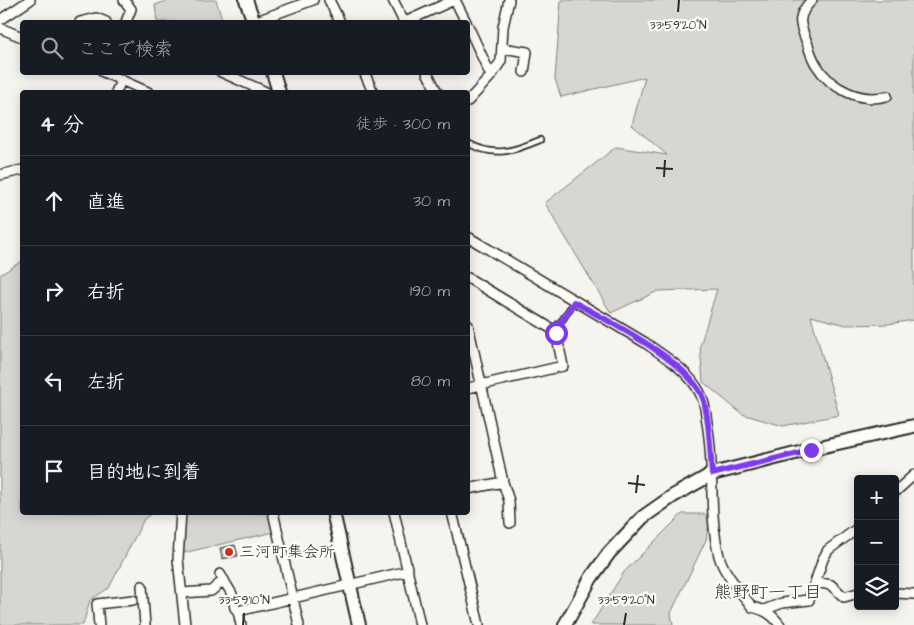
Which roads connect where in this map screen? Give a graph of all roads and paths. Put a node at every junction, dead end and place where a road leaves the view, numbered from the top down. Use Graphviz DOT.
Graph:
graph roads {
  1 [pos="30,0"];
  2 [pos="124,0"];
  3 [pos="246,0"];
  4 [pos="313,0"];
  5 [pos="329,0"];
  6 [pos="393,0"];
  7 [pos="455,0"];
  8 [pos="509,0"];
  9 [pos="812,0"];
  10 [pos="0,20"];
  11 [pos="88,20"];
  12 [pos="101,20"];
  13 [pos="127,20"];
  14 [pos="253,20"];
  15 [pos="259,20"];
  16 [pos="339,20"];
  17 [pos="403,20"];
  18 [pos="409,20"];
  19 [pos="465,20"];
  20 [pos="0,28"];
  21 [pos="470,30"];
  22 [pos="20,36"];
  23 [pos="502,48"];
  24 [pos="524,72"];
  25 [pos="110,75"];
  26 [pos="228,75"];
  27 [pos="273,75"];
  28 [pos="365,75"];
  29 [pos="429,75"];
  30 [pos="491,76"];
  31 [pos="121,81"];
  32 [pos="117,90"];
  33 [pos="143,90"];
  34 [pos="262,90"];
  35 [pos="278,90"];
  36 [pos="372,90"];
  37 [pos="436,90"];
  38 [pos="887,96"];
  39 [pos="470,99"];
  40 [pos="540,140"];
  41 [pos="470,144"];
  42 [pos="20,170"];
  43 [pos="0,175"];
  44 [pos="470,239"];
  45 [pos="470,279"];
  46 [pos="574,302"];
  47 [pos="553,330"];
  48 [pos="470,334"];
  49 [pos="481,385"];
  50 [pos="470,388"];
  51 [pos="914,426"];
  52 [pos="712,474"];
  53 [pos="914,475"];
  54 [pos="503,482"];
  55 [pos="899,488"];
  56 [pos="470,489"];
  57 [pos="181,515"];
  58 [pos="274,515"];
  59 [pos="334,515"];
  60 [pos="395,515"];
  61 [pos="453,515"];
  62 [pos="510,523"];
  63 [pos="854,531"];
  64 [pos="408,571"];
  65 [pos="816,582"];
  66 [pos="350,584"];
  67 [pos="142,586"];
  68 [pos="182,593"];
  69 [pos="899,593"];
  70 [pos="854,594"];
  71 [pos="914,594"];
  72 [pos="293,598"];
  73 [pos="133,600"];
  74 [pos="764,610"];
  75 [pos="238,611"];
  76 [pos="99,625"];
  77 [pos="145,625"];
  78 [pos="185,625"];
  79 [pos="241,625"];
  80 [pos="299,625"];
  81 [pos="359,625"];
  82 [pos="420,625"];
  83 [pos="479,625"];
  84 [pos="565,625"];
  85 [pos="780,625"];
  1 -- 10 [label="street"];
  2 -- 13 [label="street"];
  3 -- 14 [label="street"];
  4 -- 15 [label="street"];
  5 -- 16 [label="street"];
  6 -- 17 [label="street"];
  7 -- 18 [label="street"];
  7 -- 19 [label="street"];
  8 -- 23 [label="street"];
  9 -- 38 [label="street"];
  11 -- 12 [label="street"];
  20 -- 22 [label="street"];
  21 -- 30 [label="street"];
  23 -- 24 [label="street"];
  23 -- 30 [label="street"];
  25 -- 31 [label="street"];
  26 -- 34 [label="street"];
  27 -- 35 [label="street"];
  28 -- 36 [label="street"];
  29 -- 37 [label="street"];
  30 -- 39 [label="street"];
  31 -- 32 [label="street"];
  31 -- 33 [label="street"];
  40 -- 41 [label="lane"];
  42 -- 43 [label="street"];
  44 -- 46 [label="street"];
  45 -- 47 [label="street"];
  46 -- 47 [label="lane"];
  46 -- 52 [label="street"];
  47 -- 49 [label="street"];
  48 -- 49 [label="street"];
  49 -- 50 [label="street"];
  49 -- 54 [label="street"];
  51 -- 52 [label="street"];
  52 -- 74 [label="street"];
  52 -- 84 [label="street"];
  53 -- 55 [label="street"];
  54 -- 56 [label="street"];
  54 -- 62 [label="street"];
  57 -- 68 [label="street"];
  58 -- 72 [label="street"];
  59 -- 66 [label="street"];
  60 -- 64 [label="street"];
  61 -- 83 [label="street"];
  63 -- 65 [label="street"];
  64 -- 66 [label="street"];
  64 -- 82 [label="street"];
  65 -- 70 [label="street"];
  65 -- 74 [label="street"];
  66 -- 72 [label="street"];
  66 -- 81 [label="street"];
  67 -- 77 [label="street"];
  68 -- 75 [label="street"];
  68 -- 78 [label="street"];
  69 -- 71 [label="street"];
  72 -- 75 [label="street"];
  72 -- 80 [label="street"];
  73 -- 76 [label="street"];
  74 -- 85 [label="street"];
  75 -- 79 [label="street"];
}
